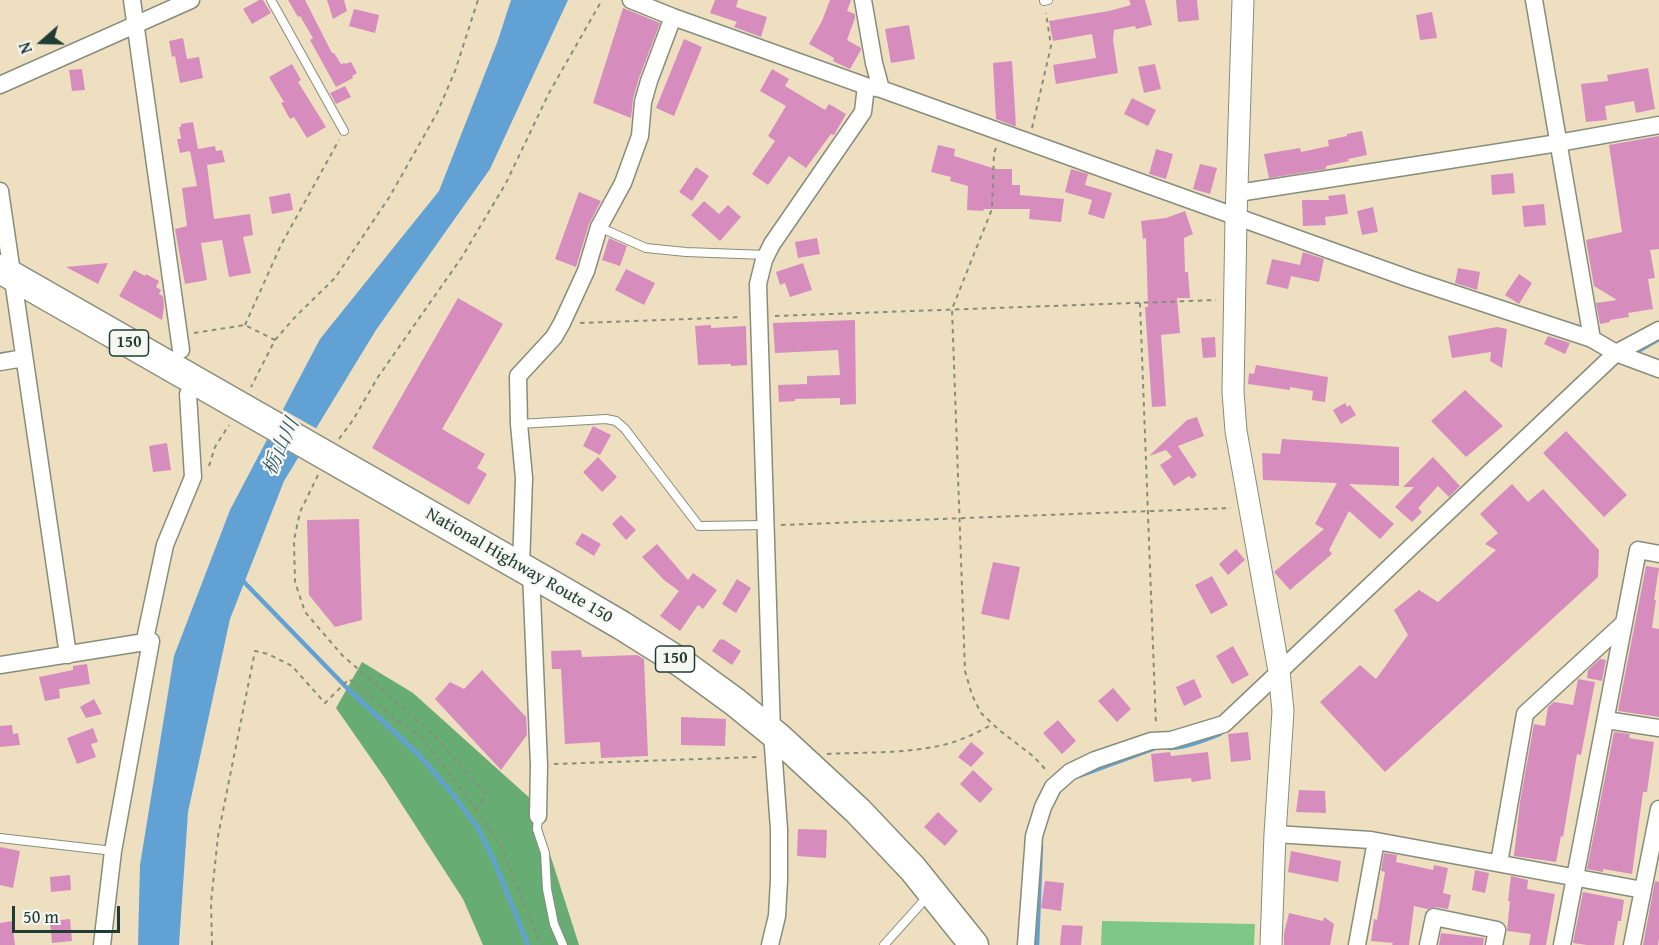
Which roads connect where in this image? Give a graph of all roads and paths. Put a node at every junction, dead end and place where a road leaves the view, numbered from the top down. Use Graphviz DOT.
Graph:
graph roads {
  1 [pos="132,0"];
  2 [pos="190,0"];
  3 [pos="271,0"];
  4 [pos="478,0"];
  5 [pos="602,0"];
  6 [pos="631,0"];
  7 [pos="864,0"];
  8 [pos="1046,0"];
  9 [pos="1243,0"];
  10 [pos="1534,0"];
  11 [pos="673,17"];
  12 [pos="134,25"];
  13 [pos="0,85"];
  14 [pos="874,88"];
  15 [pos="1659,125"];
  16 [pos="344,132"];
  17 [pos="1003,133"];
  18 [pos="1028,142"];
  19 [pos="1558,142"];
  20 [pos="0,191"];
  21 [pos="1238,193"];
  22 [pos="1236,218"];
  23 [pos="599,227"];
  24 [pos="766,255"];
  25 [pos="6,273"];
  26 [pos="1235,300"];
  27 [pos="1140,303"];
  28 [pos="952,309"];
  29 [pos="759,317"];
  30 [pos="562,323"];
  31 [pos="245,325"];
  32 [pos="1659,330"];
  33 [pos="1592,339"];
  34 [pos="275,340"];
  35 [pos="180,343"];
  36 [pos="1616,353"];
  37 [pos="24,358"];
  38 [pos="0,362"];
  39 [pos="1659,369"];
  40 [pos="188,394"];
  41 [pos="249,411"];
  42 [pos="519,424"];
  43 [pos="322,453"];
  44 [pos="207,469"];
  45 [pos="1249,507"];
  46 [pos="1148,511"];
  47 [pos="960,518"];
  48 [pos="766,525"];
  49 [pos="1659,554"];
  50 [pos="526,569"];
  51 [pos="1624,623"];
  52 [pos="144,644"];
  53 [pos="68,655"];
  54 [pos="0,665"];
  55 [pos="1279,671"];
  56 [pos="1606,720"];
  57 [pos="993,724"];
  58 [pos="1659,728"];
  59 [pos="1156,741"];
  60 [pos="773,745"];
  61 [pos="805,761"];
  62 [pos="539,765"];
  63 [pos="1059,783"];
  64 [pos="1659,809"];
  65 [pos="477,811"];
  66 [pos="538,816"];
  67 [pos="1275,834"];
  68 [pos="0,838"];
  69 [pos="1376,841"];
  70 [pos="113,851"];
  71 [pos="1499,863"];
  72 [pos="1575,878"];
  73 [pos="1643,890"];
  74 [pos="931,892"];
  75 [pos="102,945"];
  76 [pos="212,945"];
  77 [pos="541,945"];
  78 [pos="563,945"];
  79 [pos="770,945"];
  80 [pos="884,945"];
  81 [pos="974,945"];
  82 [pos="1026,945"];
  83 [pos="1272,945"];
  84 [pos="1357,945"];
  85 [pos="1428,945"];
  86 [pos="1494,945"];
  87 [pos="1562,945"];
  88 [pos="1632,945"];
  1 -- 12 [label="street"];
  2 -- 12 [label="street"];
  3 -- 16 [label="lane"];
  4 -- 34 [label="path"];
  5 -- 43 [label="path"];
  6 -- 11 [label="street"];
  7 -- 14 [label="street"];
  8 -- 18 [label="path"];
  9 -- 21 [label="street"];
  10 -- 19 [label="street"];
  11 -- 14 [label="street"];
  11 -- 23 [label="street"];
  12 -- 13 [label="street"];
  12 -- 35 [label="street"];
  14 -- 17 [label="street"];
  14 -- 24 [label="street"];
  15 -- 19 [label="street"];
  16 -- 31 [label="path"];
  17 -- 18 [label="street"];
  17 -- 28 [label="path"];
  18 -- 22 [label="street"];
  19 -- 21 [label="street"];
  19 -- 33 [label="street"];
  20 -- 25 [label="street"];
  21 -- 22 [label="street"];
  22 -- 26 [label="street"];
  22 -- 33 [label="street"];
  23 -- 24 [label="lane"];
  23 -- 30 [label="street"];
  24 -- 29 [label="street"];
  25 -- 37 [label="street"];
  25 -- 41 [label="highway, National Highway Route 150 / 150"];
  26 -- 27 [label="path"];
  26 -- 45 [label="street"];
  27 -- 28 [label="path"];
  27 -- 46 [label="path"];
  28 -- 29 [label="path"];
  28 -- 47 [label="path"];
  29 -- 30 [label="path"];
  29 -- 48 [label="street"];
  30 -- 42 [label="street"];
  31 -- 34 [label="path"];
  31 -- 35 [label="path"];
  32 -- 36 [label="street"];
  33 -- 36 [label="street"];
  34 -- 41 [label="path"];
  36 -- 39 [label="street"];
  36 -- 55 [label="street"];
  37 -- 38 [label="street"];
  37 -- 53 [label="street"];
  40 -- 52 [label="street"];
  41 -- 43 [label="highway, National Highway Route 150 / 150"];
  41 -- 44 [label="path"];
  42 -- 48 [label="lane"];
  42 -- 50 [label="street"];
  43 -- 50 [label="highway, National Highway Route 150 / 150"];
  43 -- 65 [label="path"];
  45 -- 46 [label="path"];
  45 -- 55 [label="street"];
  46 -- 47 [label="path"];
  46 -- 59 [label="path"];
  47 -- 48 [label="path"];
  47 -- 57 [label="path"];
  48 -- 60 [label="street"];
  49 -- 51 [label="street"];
  50 -- 60 [label="highway, National Highway Route 150 / 150"];
  50 -- 62 [label="street"];
  51 -- 56 [label="street"];
  51 -- 71 [label="street"];
  52 -- 53 [label="street"];
  52 -- 70 [label="street"];
  53 -- 54 [label="street"];
  55 -- 59 [label="street"];
  55 -- 67 [label="street"];
  56 -- 58 [label="street"];
  56 -- 72 [label="street"];
  57 -- 61 [label="path"];
  57 -- 63 [label="path"];
  59 -- 63 [label="street"];
  60 -- 61 [label="highway, National Highway Route 150 / 150"];
  60 -- 62 [label="path"];
  60 -- 79 [label="street"];
  61 -- 74 [label="highway, National Highway Route 150 / 150"];
  62 -- 66 [label="street"];
  63 -- 82 [label="street"];
  64 -- 73 [label="street"];
  65 -- 76 [label="path"];
  65 -- 77 [label="path"];
  66 -- 78 [label="lane"];
  67 -- 69 [label="street"];
  67 -- 83 [label="street"];
  68 -- 70 [label="lane"];
  69 -- 71 [label="street"];
  69 -- 84 [label="street"];
  70 -- 75 [label="street"];
  71 -- 72 [label="street"];
  72 -- 73 [label="street"];
  72 -- 87 [label="street"];
  73 -- 88 [label="street"];
  74 -- 80 [label="lane"];
  74 -- 81 [label="highway, National Highway Route 150 / 150"];
  85 -- 86 [label="street"];
}
